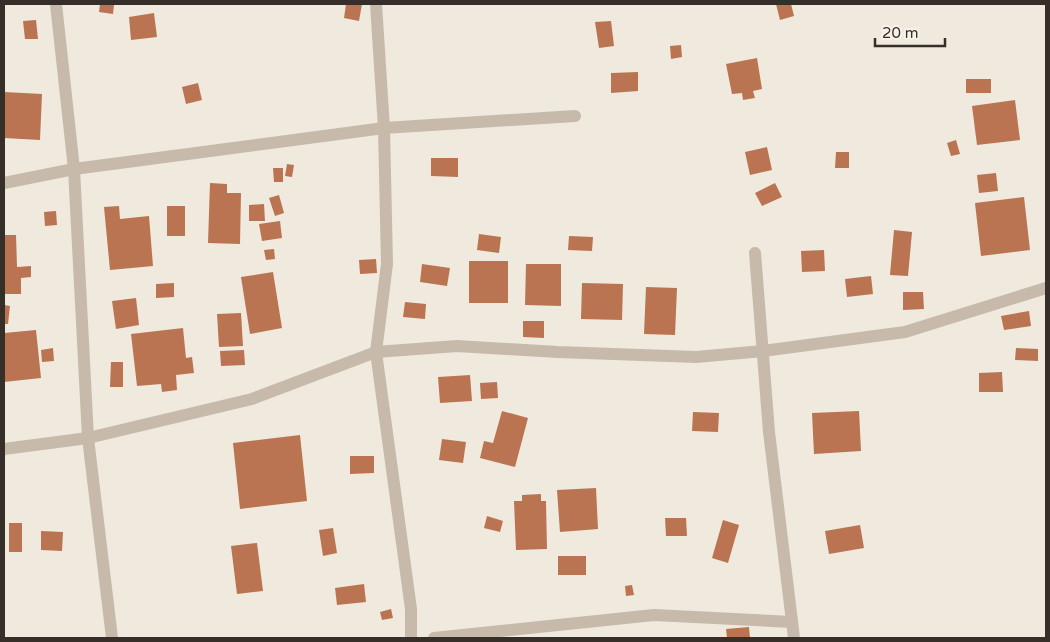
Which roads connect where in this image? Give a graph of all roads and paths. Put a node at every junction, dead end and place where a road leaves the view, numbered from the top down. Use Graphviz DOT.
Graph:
graph roads {
  1 [pos="56,4"];
  2 [pos="376,4"];
  3 [pos="575,116"];
  4 [pos="384,128"];
  5 [pos="74,169"];
  6 [pos="4,183"];
  7 [pos="755,253"];
  8 [pos="1046,288"];
  9 [pos="763,351"];
  10 [pos="376,352"];
  11 [pos="88,438"];
  12 [pos="4,449"];
  13 [pos="792,622"];
  14 [pos="112,638"];
  15 [pos="411,638"];
  16 [pos="434,638"];
  17 [pos="794,638"];
  1 -- 5 [label="street"];
  2 -- 4 [label="street"];
  3 -- 4 [label="street"];
  4 -- 5 [label="street"];
  4 -- 10 [label="street"];
  5 -- 6 [label="street"];
  5 -- 11 [label="street"];
  7 -- 9 [label="street"];
  8 -- 9 [label="street"];
  9 -- 10 [label="street"];
  9 -- 13 [label="street"];
  10 -- 11 [label="street"];
  10 -- 15 [label="street"];
  11 -- 12 [label="street"];
  11 -- 14 [label="street"];
  13 -- 16 [label="street"];
  13 -- 17 [label="street"];
}
